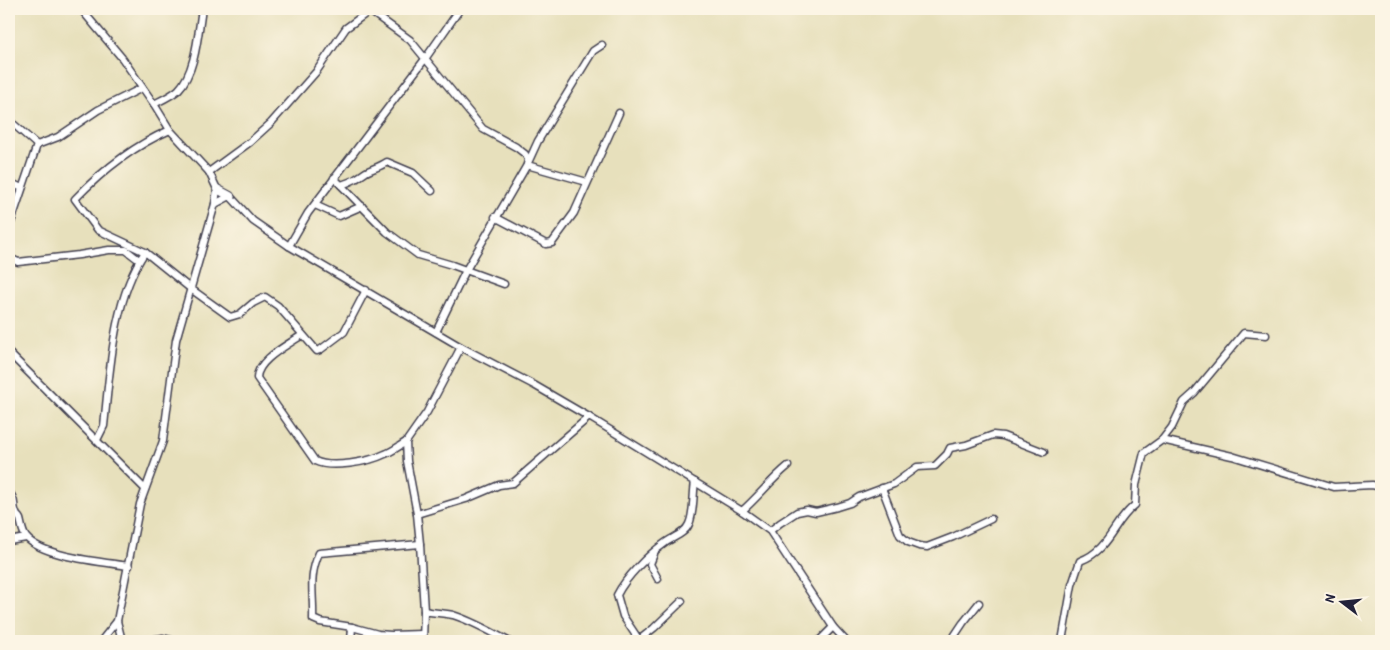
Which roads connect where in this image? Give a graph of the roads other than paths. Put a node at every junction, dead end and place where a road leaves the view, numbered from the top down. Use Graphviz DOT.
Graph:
graph roads {
  1 [pos="81,9"];
  2 [pos="202,9"];
  3 [pos="460,9"];
  4 [pos="371,10"];
  5 [pos="602,45"];
  6 [pos="425,59"];
  7 [pos="142,88"];
  8 [pos="154,104"];
  9 [pos="619,113"];
  10 [pos="9,120"];
  11 [pos="170,130"];
  12 [pos="37,146"];
  13 [pos="527,165"];
  14 [pos="209,172"];
  15 [pos="334,178"];
  16 [pos="9,182"];
  17 [pos="587,182"];
  18 [pos="341,185"];
  19 [pos="22,188"];
  20 [pos="217,189"];
  21 [pos="432,191"];
  22 [pos="230,196"];
  23 [pos="214,204"];
  24 [pos="315,205"];
  25 [pos="362,206"];
  26 [pos="354,211"];
  27 [pos="369,214"];
  28 [pos="496,217"];
  29 [pos="9,228"];
  30 [pos="289,246"];
  31 [pos="145,252"];
  32 [pos="9,254"];
  33 [pos="139,260"];
  34 [pos="466,270"];
  35 [pos="504,284"];
  36 [pos="191,289"];
  37 [pos="366,290"];
  38 [pos="436,332"];
  39 [pos="302,335"];
  40 [pos="1266,335"];
  41 [pos="461,348"];
  42 [pos="9,353"];
  43 [pos="589,417"];
  44 [pos="97,440"];
  45 [pos="1162,440"];
  46 [pos="406,442"];
  47 [pos="1044,452"];
  48 [pos="788,466"];
  49 [pos="695,482"];
  50 [pos="1381,487"];
  51 [pos="882,488"];
  52 [pos="145,489"];
  53 [pos="9,492"];
  54 [pos="742,511"];
  55 [pos="417,514"];
  56 [pos="991,519"];
  57 [pos="770,531"];
  58 [pos="26,538"];
  59 [pos="9,541"];
  60 [pos="420,544"];
  61 [pos="656,550"];
  62 [pos="129,566"];
  63 [pos="658,579"];
  64 [pos="682,601"];
  65 [pos="979,603"];
  66 [pos="424,611"];
  67 [pos="117,620"];
  68 [pos="352,627"];
  69 [pos="833,627"];
  70 [pos="422,638"];
  71 [pos="101,641"];
  72 [pos="122,641"];
  73 [pos="145,641"];
  74 [pos="175,641"];
  75 [pos="351,641"];
  76 [pos="508,641"];
  77 [pos="819,641"];
  78 [pos="846,641"];
  79 [pos="951,641"];
  80 [pos="1062,641"];
  1 -- 7 [label="street"];
  2 -- 8 [label="street"];
  3 -- 6 [label="street"];
  4 -- 6 [label="street"];
  4 -- 14 [label="street"];
  5 -- 13 [label="street"];
  6 -- 13 [label="street"];
  6 -- 15 [label="street"];
  7 -- 8 [label="street"];
  7 -- 12 [label="street"];
  8 -- 11 [label="street"];
  9 -- 17 [label="street"];
  10 -- 12 [label="street"];
  11 -- 14 [label="street"];
  11 -- 31 [label="street"];
  12 -- 19 [label="street"];
  13 -- 17 [label="street"];
  13 -- 28 [label="street"];
  14 -- 20 [label="street"];
  15 -- 18 [label="street"];
  15 -- 24 [label="street"];
  16 -- 19 [label="street"];
  17 -- 28 [label="street"];
  18 -- 21 [label="street"];
  18 -- 25 [label="street"];
  19 -- 29 [label="street"];
  20 -- 22 [label="street"];
  20 -- 23 [label="street"];
  22 -- 23 [label="street"];
  22 -- 30 [label="street"];
  23 -- 36 [label="street"];
  24 -- 26 [label="street"];
  24 -- 30 [label="street"];
  25 -- 26 [label="street"];
  25 -- 27 [label="street"];
  26 -- 27 [label="street"];
  27 -- 34 [label="street"];
  28 -- 34 [label="street"];
  30 -- 37 [label="street"];
  31 -- 33 [label="street"];
  31 -- 36 [label="street"];
  32 -- 33 [label="street"];
  33 -- 44 [label="street"];
  34 -- 35 [label="street"];
  34 -- 38 [label="street"];
  36 -- 39 [label="street"];
  36 -- 52 [label="street"];
  37 -- 38 [label="street"];
  37 -- 39 [label="street"];
  38 -- 41 [label="street"];
  39 -- 46 [label="street"];
  40 -- 45 [label="street"];
  41 -- 43 [label="street"];
  41 -- 46 [label="street"];
  42 -- 44 [label="street"];
  43 -- 49 [label="street"];
  43 -- 55 [label="street"];
  44 -- 52 [label="street"];
  45 -- 50 [label="street"];
  45 -- 80 [label="street"];
  46 -- 55 [label="street"];
  47 -- 51 [label="street"];
  48 -- 54 [label="street"];
  49 -- 54 [label="street"];
  49 -- 61 [label="street"];
  51 -- 56 [label="street"];
  51 -- 57 [label="street"];
  52 -- 62 [label="street"];
  53 -- 58 [label="street"];
  54 -- 57 [label="street"];
  55 -- 60 [label="street"];
  57 -- 69 [label="street"];
  58 -- 59 [label="street"];
  58 -- 62 [label="street"];
  60 -- 66 [label="street"];
  60 -- 68 [label="street"];
  61 -- 63 [label="street"];
  61 -- 64 [label="street"];
  62 -- 67 [label="street"];
  65 -- 79 [label="street"];
  66 -- 70 [label="street"];
  66 -- 76 [label="street"];
  67 -- 71 [label="street"];
  67 -- 72 [label="street"];
  68 -- 70 [label="street"];
  68 -- 75 [label="street"];
  69 -- 77 [label="street"];
  69 -- 78 [label="street"];
  73 -- 74 [label="street"];
}
